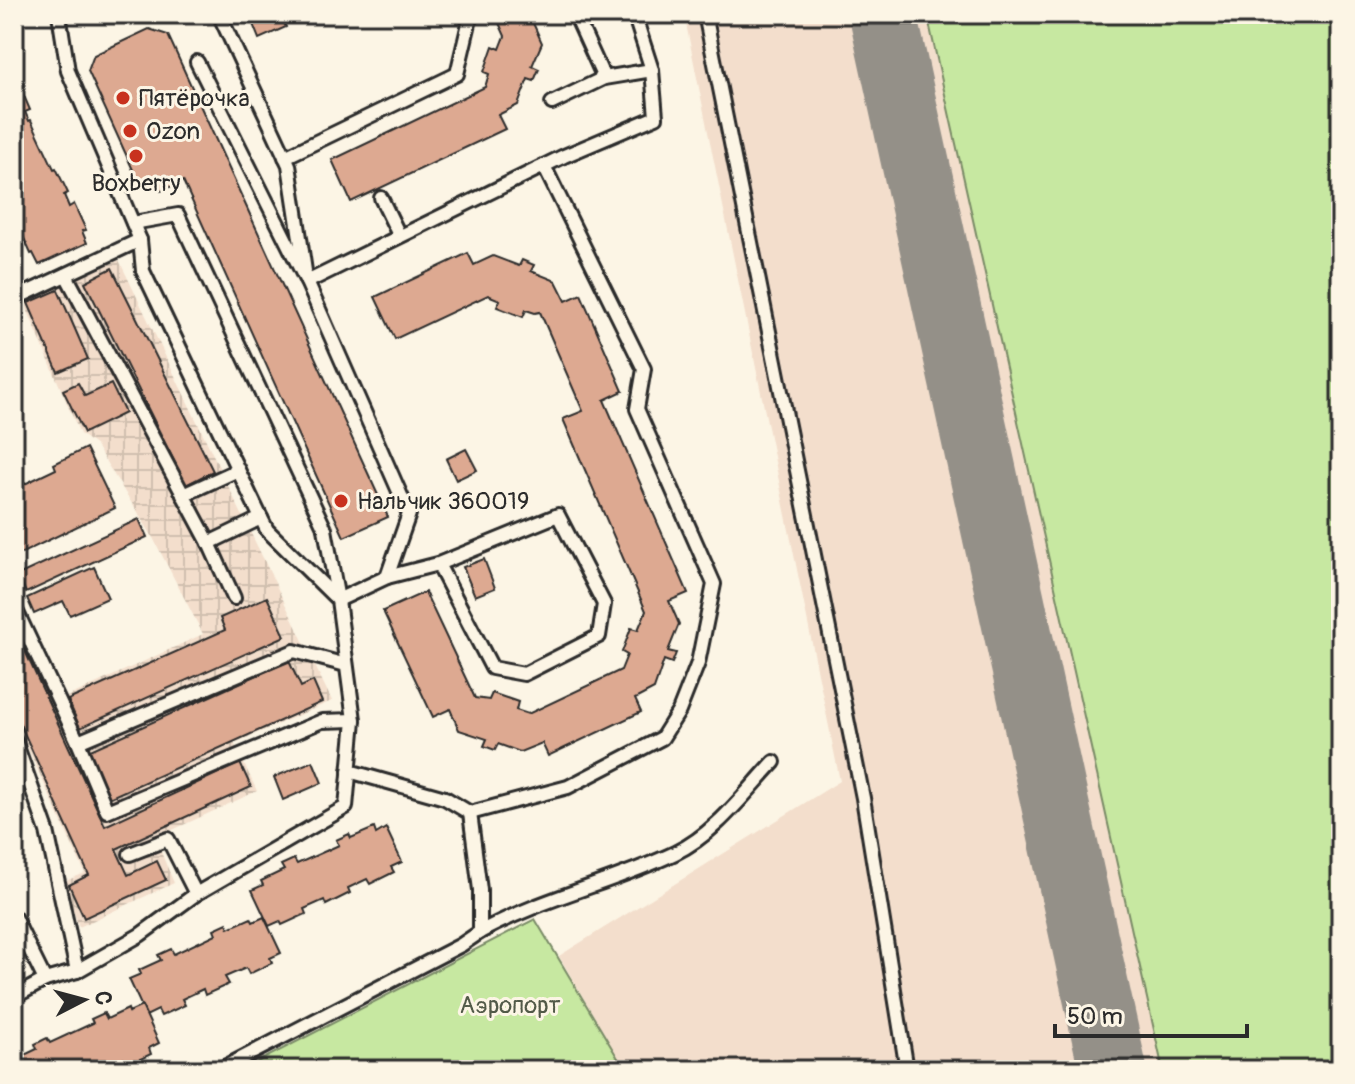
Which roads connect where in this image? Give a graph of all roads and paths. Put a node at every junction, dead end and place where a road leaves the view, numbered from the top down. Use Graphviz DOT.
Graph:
graph roads {
  1 [pos="219,14"];
  2 [pos="468,14"];
  3 [pos="575,14"];
  4 [pos="634,14"];
  5 [pos="705,14"];
  6 [pos="62,15"];
  7 [pos="197,62"];
  8 [pos="652,70"];
  9 [pos="604,78"];
  10 [pos="552,103"];
  11 [pos="285,157"];
  12 [pos="544,166"];
  13 [pos="381,198"];
  14 [pos="133,223"];
  15 [pos="399,235"];
  16 [pos="140,240"];
  17 [pos="66,275"];
  18 [pos="307,282"];
  19 [pos="14,299"];
  20 [pos="238,470"];
  21 [pos="183,495"];
  22 [pos="261,518"];
  23 [pos="209,543"];
  24 [pos="438,564"];
  25 [pos="387,577"];
  26 [pos="234,598"];
  27 [pos="338,600"];
  28 [pos="14,606"];
  29 [pos="346,665"];
  30 [pos="354,720"];
  31 [pos="14,738"];
  32 [pos="78,742"];
  33 [pos="774,762"];
  34 [pos="349,771"];
  35 [pos="470,813"];
  36 [pos="130,854"];
  37 [pos="196,894"];
  38 [pos="14,917"];
  39 [pos="480,932"];
  40 [pos="77,971"];
  41 [pos="45,980"];
  42 [pos="14,997"];
  43 [pos="219,1070"];
  44 [pos="907,1070"];
  1 -- 11 [label="lane"];
  2 -- 11 [label="lane"];
  3 -- 9 [label="lane"];
  4 -- 8 [label="lane"];
  5 -- 44 [label="lane"];
  6 -- 14 [label="lane"];
  7 -- 18 [label="lane"];
  8 -- 9 [label="lane"];
  8 -- 12 [label="lane"];
  9 -- 10 [label="lane"];
  11 -- 18 [label="lane"];
  12 -- 15 [label="lane"];
  12 -- 35 [label="lane"];
  13 -- 15 [label="lane"];
  14 -- 16 [label="lane"];
  14 -- 27 [label="lane"];
  15 -- 18 [label="lane"];
  16 -- 17 [label="lane"];
  16 -- 20 [label="lane"];
  17 -- 19 [label="lane"];
  17 -- 21 [label="lane"];
  18 -- 25 [label="lane"];
  20 -- 21 [label="lane"];
  20 -- 22 [label="lane"];
  21 -- 23 [label="lane"];
  22 -- 23 [label="lane"];
  22 -- 27 [label="lane"];
  23 -- 26 [label="lane"];
  24 -- 24 [label="lane"];
  24 -- 25 [label="lane"];
  25 -- 27 [label="lane"];
  27 -- 29 [label="lane"];
  28 -- 32 [label="lane"];
  29 -- 30 [label="lane"];
  29 -- 32 [label="lane"];
  30 -- 32 [label="lane"];
  30 -- 34 [label="lane"];
  31 -- 40 [label="lane"];
  33 -- 39 [label="lane"];
  34 -- 35 [label="lane"];
  34 -- 37 [label="lane"];
  35 -- 39 [label="lane"];
  36 -- 37 [label="lane"];
  37 -- 40 [label="lane"];
  38 -- 41 [label="lane"];
  39 -- 43 [label="lane"];
  40 -- 41 [label="lane"];
  41 -- 42 [label="lane"];
}
